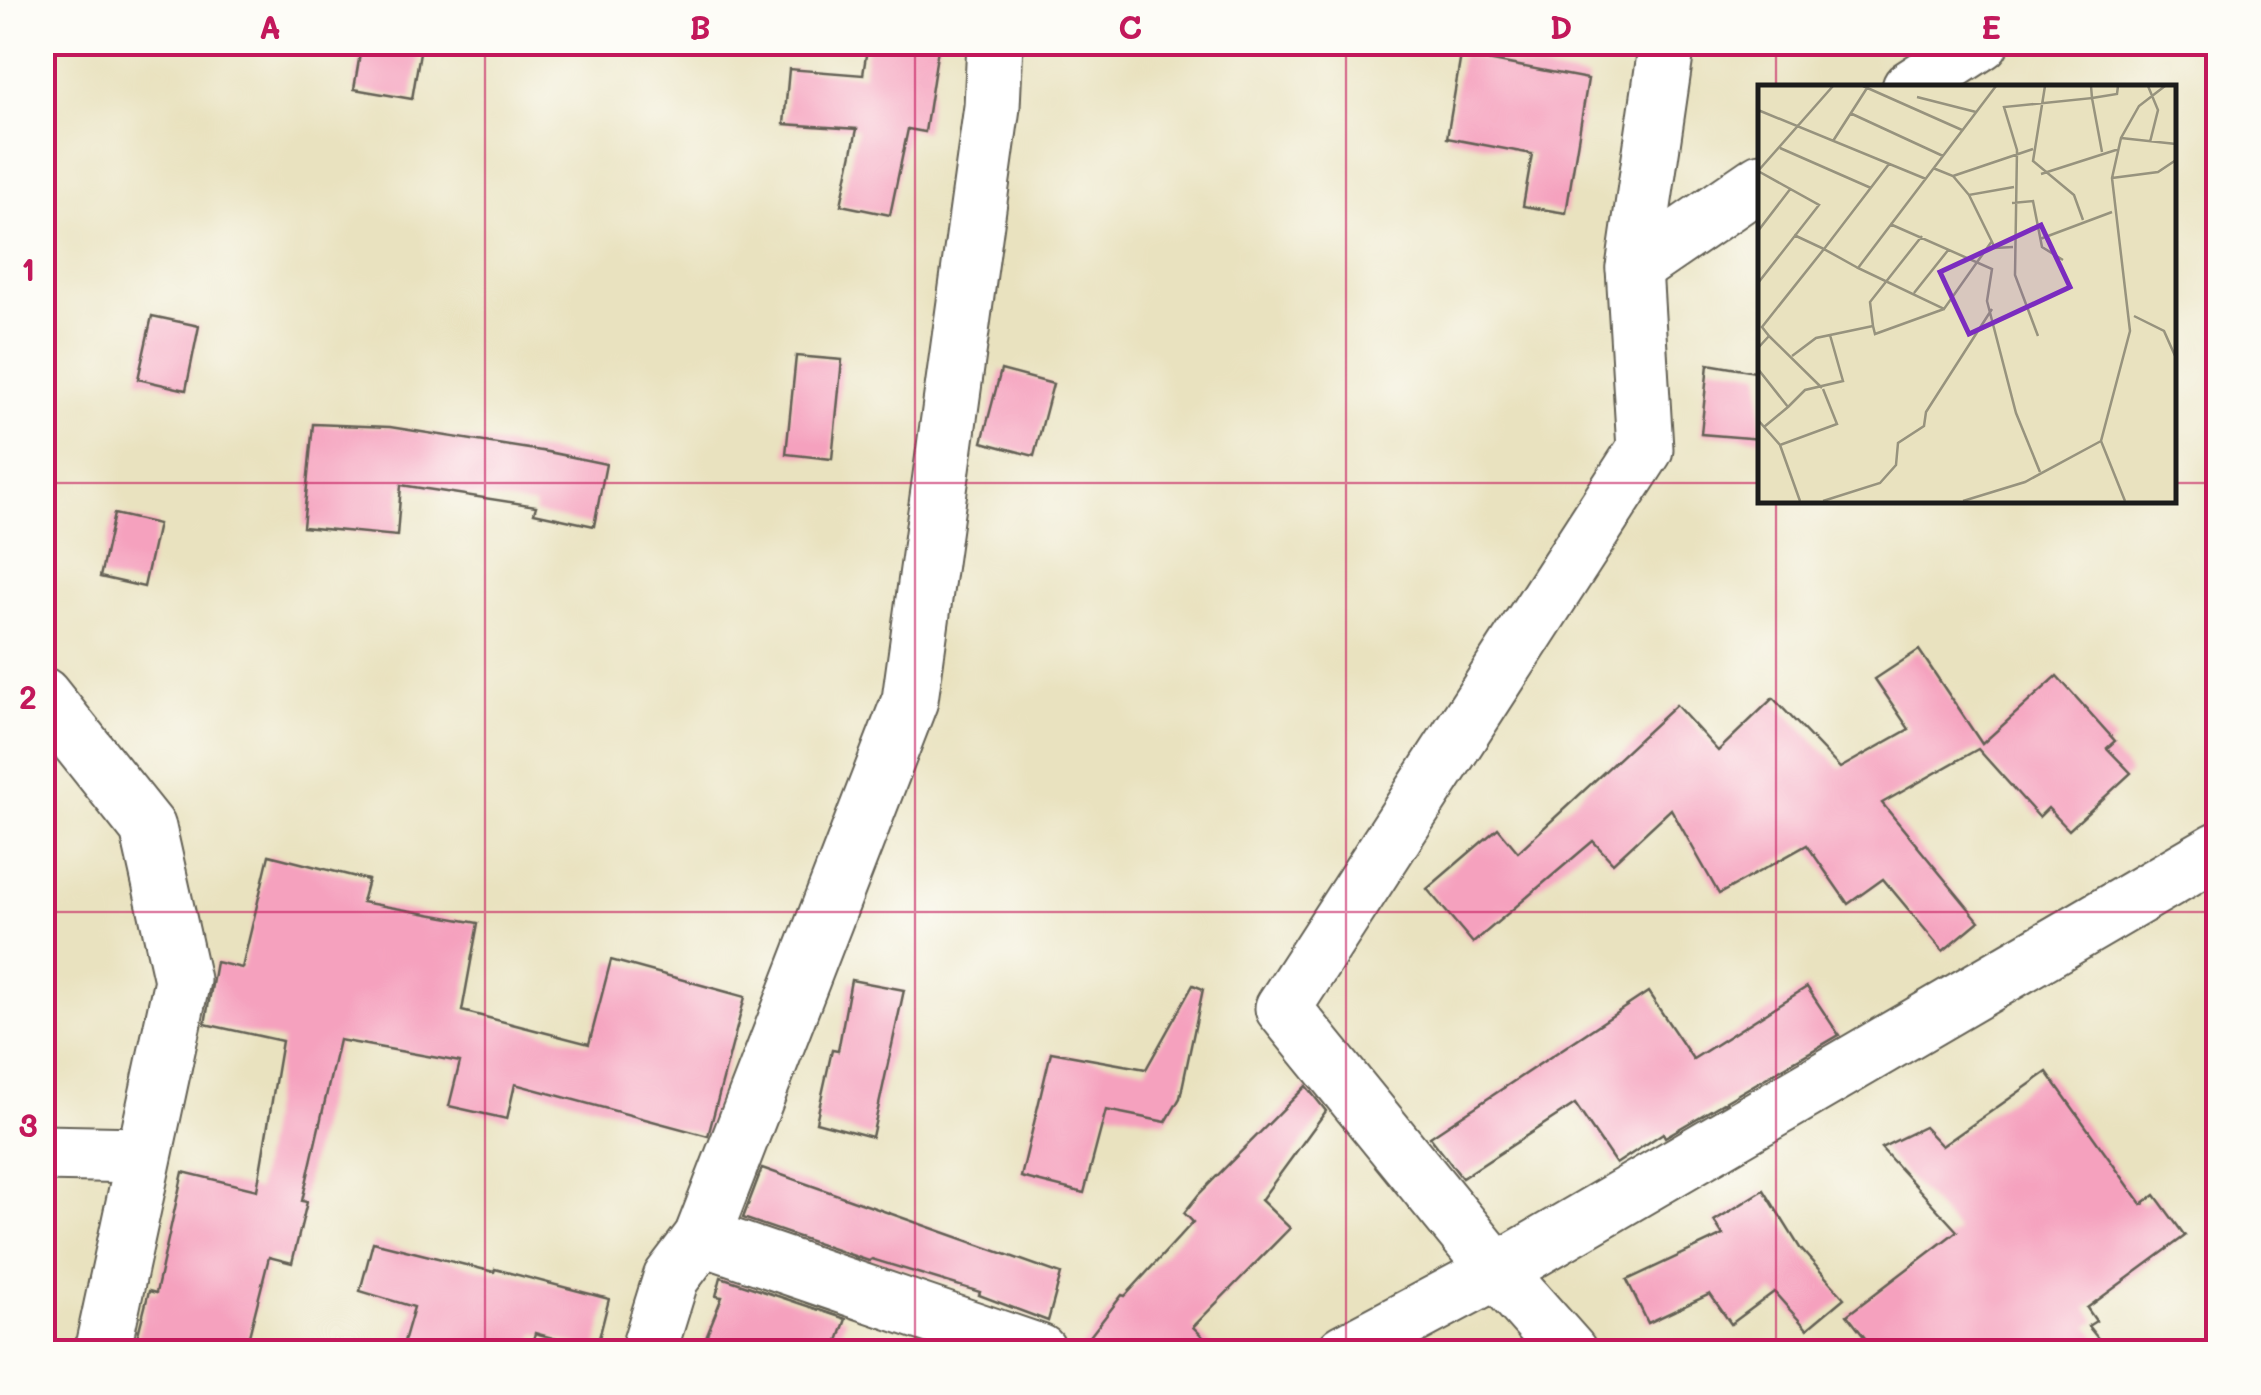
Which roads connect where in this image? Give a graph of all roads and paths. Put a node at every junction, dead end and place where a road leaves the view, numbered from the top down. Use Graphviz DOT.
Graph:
graph roads {
  1 [pos="995,42"];
  2 [pos="1667,42"];
  3 [pos="1981,42"];
  4 [pos="1915,85"];
  5 [pos="1758,183"];
  6 [pos="1634,268"];
  7 [pos="42,694"];
  8 [pos="2218,850"];
  9 [pos="42,1153"];
  10 [pos="143,1155"];
  11 [pos="702,1237"];
  12 [pos="1497,1271"];
  13 [pos="102,1352"];
  14 [pos="648,1352"];
  15 [pos="1039,1352"];
  16 [pos="1345,1352"];
  17 [pos="1569,1352"];
  1 -- 11 [label="street"];
  2 -- 6 [label="street"];
  3 -- 4 [label="street"];
  5 -- 6 [label="street"];
  6 -- 12 [label="street"];
  7 -- 10 [label="street"];
  8 -- 12 [label="street"];
  9 -- 10 [label="street"];
  10 -- 13 [label="street"];
  11 -- 14 [label="street"];
  11 -- 15 [label="street"];
  12 -- 16 [label="street"];
  12 -- 17 [label="street"];
}
